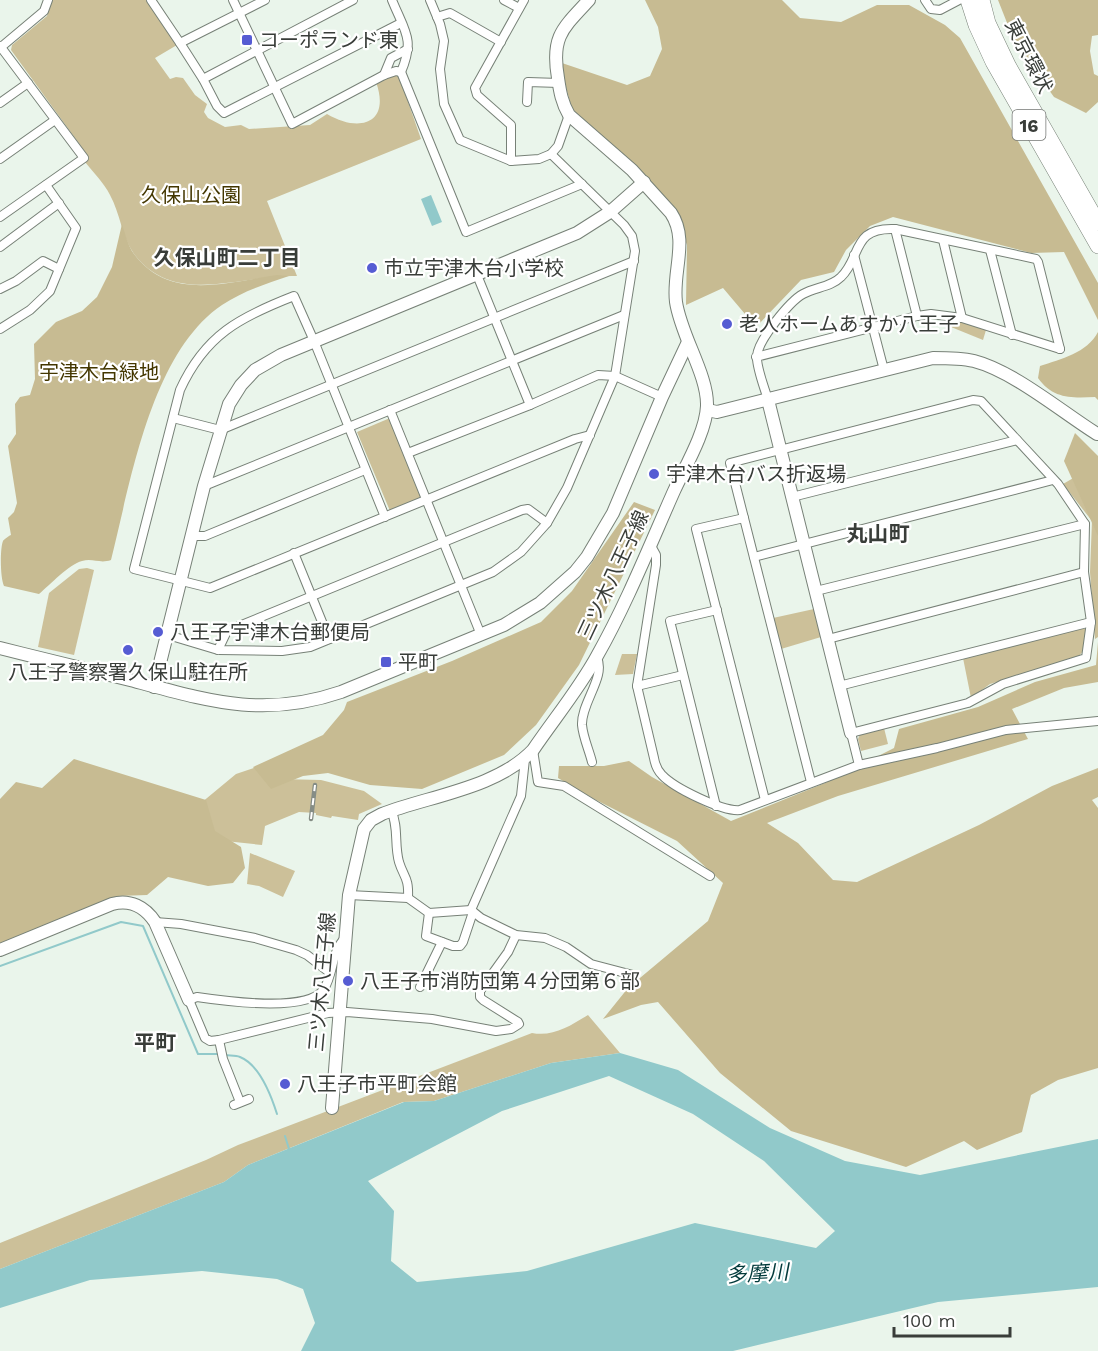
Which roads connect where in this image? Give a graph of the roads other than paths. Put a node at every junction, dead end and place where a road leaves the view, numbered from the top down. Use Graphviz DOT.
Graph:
graph roads {
  1 [pos="48,0"];
  2 [pos="151,0"];
  3 [pos="233,0"];
  4 [pos="265,0"];
  5 [pos="353,0"];
  6 [pos="392,0"];
  7 [pos="430,0"];
  8 [pos="504,0"];
  9 [pos="524,0"];
  10 [pos="589,0"];
  11 [pos="925,0"];
  12 [pos="959,0"];
  13 [pos="969,0"];
  14 [pos="982,0"];
  15 [pos="519,8"];
  16 [pos="239,13"];
  17 [pos="437,17"];
  18 [pos="401,23"];
  19 [pos="180,42"];
  20 [pos="501,42"];
  21 [pos="0,47"];
  22 [pos="408,49"];
  23 [pos="257,50"];
  24 [pos="400,72"];
  25 [pos="384,75"];
  26 [pos="203,79"];
  27 [pos="559,82"];
  28 [pos="28,83"];
  29 [pos="275,87"];
  30 [pos="527,102"];
  31 [pos="0,103"];
  32 [pos="568,115"];
  33 [pos="55,120"];
  34 [pos="551,154"];
  35 [pos="0,159"];
  36 [pos="511,161"];
  37 [pos="644,182"];
  38 [pos="582,184"];
  39 [pos="46,185"];
  40 [pos="59,203"];
  41 [pos="610,212"];
  42 [pos="0,217"];
  43 [pos="1098,222"];
  44 [pos="895,229"];
  45 [pos="943,240"];
  46 [pos="1098,246"];
  47 [pos="0,247"];
  48 [pos="990,250"];
  49 [pos="854,254"];
  50 [pos="634,261"];
  51 [pos="59,269"];
  52 [pos="477,275"];
  53 [pos="0,289"];
  54 [pos="624,315"];
  55 [pos="917,316"];
  56 [pos="494,318"];
  57 [pos="962,318"];
  58 [pos="873,328"];
  59 [pos="0,329"];
  60 [pos="1012,335"];
  61 [pos="314,341"];
  62 [pos="687,344"];
  63 [pos="756,357"];
  64 [pos="512,361"];
  65 [pos="884,370"];
  66 [pos="615,376"];
  67 [pos="331,385"];
  68 [pos="662,397"];
  69 [pos="768,400"];
  70 [pos="530,405"];
  71 [pos="390,410"];
  72 [pos="707,410"];
  73 [pos="173,418"];
  74 [pos="348,427"];
  75 [pos="220,430"];
  76 [pos="1097,434"];
  77 [pos="590,435"];
  78 [pos="1017,440"];
  79 [pos="780,450"];
  80 [pos="408,453"];
  81 [pos="365,470"];
  82 [pos="1053,480"];
  83 [pos="204,486"];
  84 [pos="792,497"];
  85 [pos="427,499"];
  86 [pos="385,516"];
  87 [pos="744,518"];
  88 [pos="547,523"];
  89 [pos="1085,524"];
  90 [pos="192,536"];
  91 [pos="445,542"];
  92 [pos="650,544"];
  93 [pos="804,544"];
  94 [pos="294,554"];
  95 [pos="754,557"];
  96 [pos="1084,572"];
  97 [pos="182,582"];
  98 [pos="462,586"];
  99 [pos="816,591"];
  100 [pos="312,596"];
  101 [pos="717,610"];
  102 [pos="1091,622"];
  103 [pos="481,634"];
  104 [pos="168,635"];
  105 [pos="329,639"];
  106 [pos="828,639"];
  107 [pos="0,648"];
  108 [pos="218,650"];
  109 [pos="597,658"];
  110 [pos="683,675"];
  111 [pos="637,686"];
  112 [pos="839,686"];
  113 [pos="154,687"];
  114 [pos="1098,721"];
  115 [pos="851,733"];
  116 [pos="529,755"];
  117 [pos="592,762"];
  118 [pos="859,765"];
  119 [pos="811,782"];
  120 [pos="765,800"];
  121 [pos="716,806"];
  122 [pos="391,810"];
  123 [pos="710,876"];
  124 [pos="349,895"];
  125 [pos="408,898"];
  126 [pos="472,911"];
  127 [pos="429,913"];
  128 [pos="155,922"];
  129 [pos="516,935"];
  130 [pos="345,938"];
  131 [pos="442,942"];
  132 [pos="0,950"];
  133 [pos="329,972"];
  134 [pos="633,975"];
  135 [pos="420,987"];
  136 [pos="189,1000"];
  137 [pos="339,1012"];
  138 [pos="219,1043"];
  139 [pos="241,1102"];
  140 [pos="332,1108"];
  1 -- 21 [label="street"];
  2 -- 19 [label="street"];
  3 -- 16 [label="street"];
  4 -- 16 [label="street"];
  5 -- 23 [label="street"];
  6 -- 18 [label="street"];
  7 -- 17 [label="street"];
  8 -- 15 [label="street"];
  9 -- 15 [label="street"];
  10 -- 27 [label="street"];
  11 -- 12 [label="street"];
  13 -- 46 [label="highway, 東京環状 / 16"];
  14 -- 43 [label="highway, 東京環状 / 16"];
  15 -- 20 [label="street"];
  16 -- 19 [label="street"];
  16 -- 23 [label="street"];
  17 -- 20 [label="street"];
  17 -- 36 [label="street"];
  18 -- 22 [label="street"];
  18 -- 29 [label="street"];
  19 -- 26 [label="street"];
  20 -- 36 [label="street"];
  21 -- 28 [label="street"];
  22 -- 24 [label="street"];
  22 -- 25 [label="street"];
  23 -- 26 [label="street"];
  23 -- 29 [label="street"];
  24 -- 25 [label="street"];
  24 -- 38 [label="street"];
  25 -- 29 [label="street"];
  26 -- 29 [label="street"];
  27 -- 30 [label="street"];
  27 -- 32 [label="street"];
  28 -- 31 [label="street"];
  28 -- 33 [label="street"];
  32 -- 34 [label="street"];
  32 -- 37 [label="street, 三ツ木八王子線"];
  33 -- 35 [label="street"];
  33 -- 39 [label="street"];
  34 -- 36 [label="street"];
  34 -- 38 [label="street"];
  37 -- 41 [label="street"];
  37 -- 62 [label="street, 三ツ木八王子線"];
  38 -- 41 [label="street"];
  39 -- 40 [label="street"];
  39 -- 42 [label="street"];
  40 -- 47 [label="street"];
  40 -- 51 [label="street"];
  41 -- 50 [label="street"];
  41 -- 52 [label="street"];
  44 -- 45 [label="street"];
  44 -- 49 [label="street"];
  44 -- 55 [label="street"];
  45 -- 48 [label="street"];
  45 -- 57 [label="street"];
  48 -- 60 [label="street"];
  48 -- 60 [label="street"];
  49 -- 58 [label="street"];
  49 -- 63 [label="street"];
  50 -- 54 [label="street"];
  50 -- 56 [label="street"];
  51 -- 53 [label="street"];
  51 -- 59 [label="street"];
  52 -- 56 [label="street"];
  52 -- 61 [label="street"];
  54 -- 64 [label="street"];
  54 -- 66 [label="street"];
  55 -- 57 [label="street"];
  55 -- 58 [label="street"];
  56 -- 64 [label="street"];
  56 -- 67 [label="street"];
  57 -- 60 [label="street"];
  58 -- 63 [label="street"];
  58 -- 65 [label="street"];
  61 -- 67 [label="street"];
  61 -- 73 [label="street"];
  61 -- 75 [label="street"];
  62 -- 68 [label="street"];
  62 -- 72 [label="street, 三ツ木八王子線"];
  63 -- 69 [label="street"];
  64 -- 70 [label="street"];
  64 -- 71 [label="street"];
  65 -- 69 [label="street"];
  65 -- 76 [label="street"];
  66 -- 68 [label="street"];
  66 -- 70 [label="street"];
  66 -- 77 [label="street"];
  67 -- 74 [label="street"];
  67 -- 75 [label="street"];
  68 -- 103 [label="street"];
  69 -- 72 [label="street"];
  69 -- 79 [label="street"];
  70 -- 80 [label="street"];
  71 -- 74 [label="street"];
  71 -- 80 [label="street"];
  72 -- 92 [label="street, 三ツ木八王子線"];
  73 -- 75 [label="street"];
  73 -- 97 [label="street"];
  74 -- 81 [label="street"];
  74 -- 83 [label="street"];
  75 -- 83 [label="street"];
  77 -- 85 [label="street"];
  77 -- 88 [label="street"];
  78 -- 79 [label="street"];
  78 -- 82 [label="street"];
  78 -- 84 [label="street"];
  79 -- 84 [label="street"];
  79 -- 87 [label="street"];
  80 -- 85 [label="street"];
  81 -- 86 [label="street"];
  81 -- 90 [label="street"];
  82 -- 89 [label="street"];
  82 -- 93 [label="street"];
  83 -- 90 [label="street"];
  84 -- 93 [label="street"];
  85 -- 86 [label="street"];
  85 -- 91 [label="street"];
  86 -- 94 [label="street"];
  87 -- 95 [label="street"];
  87 -- 101 [label="street"];
  88 -- 91 [label="street"];
  88 -- 98 [label="street"];
  89 -- 96 [label="street"];
  89 -- 99 [label="street"];
  90 -- 97 [label="street"];
  91 -- 98 [label="street"];
  91 -- 100 [label="street"];
  92 -- 109 [label="street, 三ツ木八王子線"];
  92 -- 111 [label="street"];
  93 -- 95 [label="street"];
  93 -- 99 [label="street"];
  94 -- 97 [label="street"];
  94 -- 100 [label="street"];
  95 -- 119 [label="street"];
  96 -- 102 [label="street"];
  96 -- 106 [label="street"];
  97 -- 104 [label="street"];
  98 -- 103 [label="street"];
  98 -- 105 [label="street"];
  99 -- 106 [label="street"];
  100 -- 105 [label="street"];
  100 -- 108 [label="street"];
  101 -- 110 [label="street"];
  101 -- 120 [label="street"];
  102 -- 112 [label="street"];
  102 -- 115 [label="street"];
  103 -- 113 [label="street"];
  104 -- 108 [label="street"];
  104 -- 113 [label="street"];
  105 -- 108 [label="street"];
  106 -- 112 [label="street"];
  107 -- 113 [label="street"];
  109 -- 116 [label="street, 三ツ木八王子線"];
  109 -- 117 [label="street"];
  110 -- 111 [label="street"];
  110 -- 121 [label="street"];
  111 -- 121 [label="street"];
  112 -- 115 [label="street"];
  114 -- 118 [label="street"];
  115 -- 118 [label="street"];
  116 -- 122 [label="street, 三ツ木八王子線"];
  116 -- 123 [label="street"];
  116 -- 126 [label="street"];
  118 -- 119 [label="street"];
  119 -- 120 [label="street"];
  120 -- 121 [label="street"];
  122 -- 124 [label="street, 三ツ木八王子線"];
  122 -- 125 [label="street"];
  124 -- 125 [label="street"];
  124 -- 130 [label="street, 三ツ木八王子線"];
  125 -- 127 [label="street"];
  126 -- 127 [label="street"];
  126 -- 129 [label="street"];
  126 -- 131 [label="street"];
  127 -- 131 [label="street"];
  128 -- 132 [label="street"];
  128 -- 133 [label="street"];
  128 -- 136 [label="street"];
  129 -- 134 [label="street"];
  129 -- 137 [label="street"];
  130 -- 133 [label="street"];
  130 -- 137 [label="street, 三ツ木八王子線"];
  131 -- 135 [label="street"];
  133 -- 136 [label="street"];
  136 -- 138 [label="street"];
  137 -- 138 [label="street"];
  137 -- 140 [label="street, 三ツ木八王子線"];
  138 -- 139 [label="street"];
}
